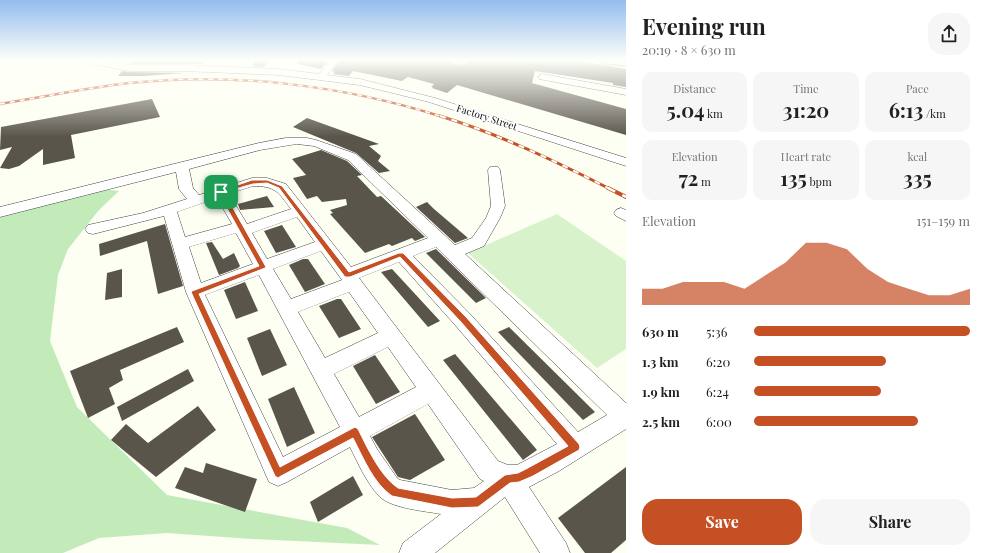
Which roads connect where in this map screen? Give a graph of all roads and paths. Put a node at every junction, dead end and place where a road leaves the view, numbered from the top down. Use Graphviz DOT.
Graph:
graph roads {
  1 [pos="380,86"];
  2 [pos="592,86"];
  3 [pos="623,92"];
  4 [pos="626,103"];
  5 [pos="626,162"];
  6 [pos="182,167"];
  7 [pos="494,170"];
  8 [pos="221,192"];
  9 [pos="196,200"];
  10 [pos="169,209"];
  11 [pos="300,211"];
  12 [pos="0,212"];
  13 [pos="93,229"];
  14 [pos="242,229"];
  15 [pos="439,240"];
  16 [pos="180,244"];
  17 [pos="324,244"];
  18 [pos="452,253"];
  19 [pos="401,254"];
  20 [pos="262,267"];
  21 [pos="350,279"];
  22 [pos="195,292"];
  23 [pos="286,309"];
  24 [pos="391,336"];
  25 [pos="320,370"];
  26 [pos="431,391"];
  27 [pos="625,418"];
  28 [pos="355,432"];
  29 [pos="575,447"];
  30 [pos="508,478"];
  31 [pos="478,502"];
  32 [pos="413,553"];
  33 [pos="556,553"];
  1 -- 5 [label="street, Factory Street"];
  2 -- 3 [label="street"];
  3 -- 4 [label="street"];
  6 -- 9 [label="street"];
  6 -- 12 [label="street"];
  6 -- 15 [label="street"];
  7 -- 18 [label="street"];
  8 -- 9 [label="street"];
  8 -- 11 [label="street"];
  8 -- 14 [label="street"];
  9 -- 10 [label="street"];
  10 -- 13 [label="street"];
  10 -- 16 [label="street"];
  11 -- 14 [label="street"];
  11 -- 17 [label="street"];
  14 -- 16 [label="street"];
  14 -- 20 [label="street"];
  15 -- 18 [label="street"];
  15 -- 19 [label="street"];
  16 -- 22 [label="street"];
  17 -- 20 [label="street"];
  17 -- 21 [label="street"];
  18 -- 27 [label="street"];
  19 -- 21 [label="street"];
  19 -- 29 [label="street"];
  20 -- 22 [label="street"];
  20 -- 23 [label="street"];
  21 -- 23 [label="street"];
  21 -- 24 [label="street"];
  22 -- 28 [label="street"];
  23 -- 25 [label="street"];
  24 -- 25 [label="street"];
  24 -- 26 [label="street"];
  25 -- 28 [label="street"];
  26 -- 28 [label="street"];
  26 -- 30 [label="street"];
  27 -- 29 [label="street"];
  28 -- 31 [label="street"];
  29 -- 30 [label="street"];
  30 -- 31 [label="street"];
  30 -- 33 [label="street"];
  31 -- 32 [label="street"];
}
